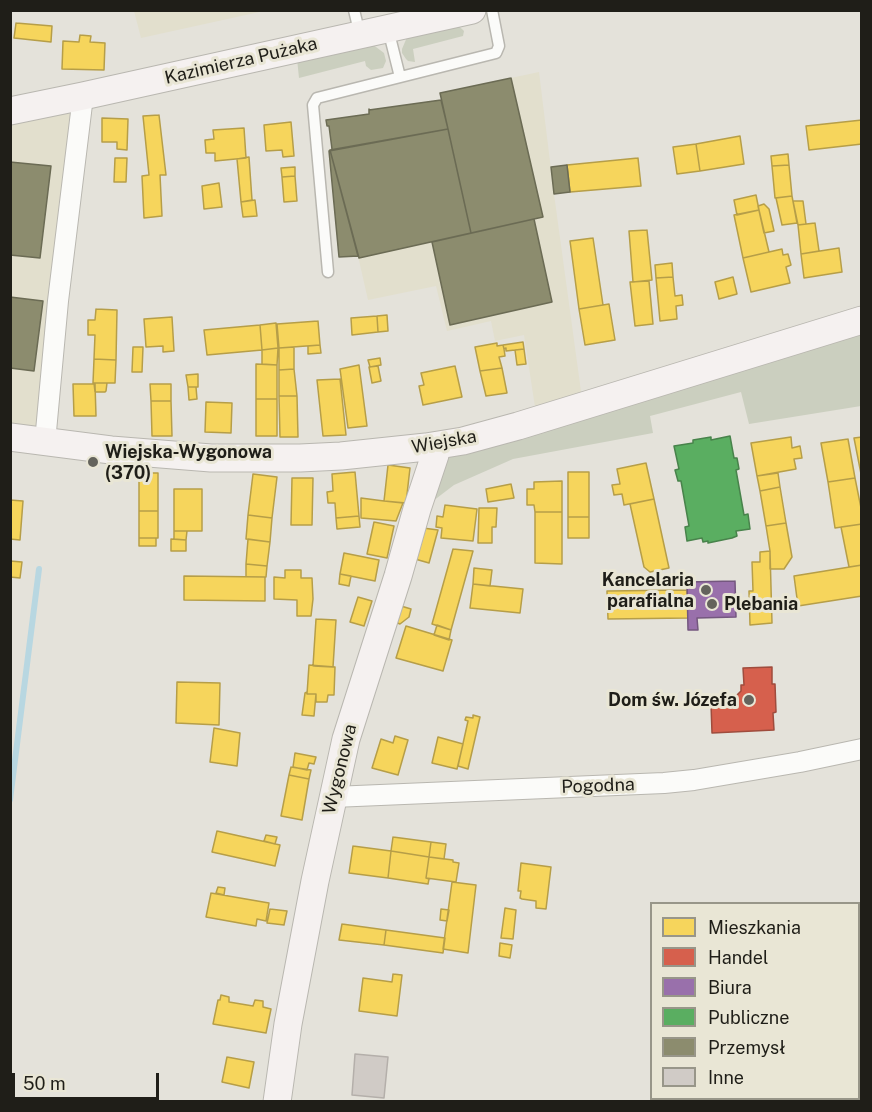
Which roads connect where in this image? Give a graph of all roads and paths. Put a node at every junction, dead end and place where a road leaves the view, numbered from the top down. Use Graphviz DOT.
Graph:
graph roads {
  1 [pos="472,10"];
  2 [pos="492,10"];
  3 [pos="357,23"];
  4 [pos="390,25"];
  5 [pos="400,77"];
  6 [pos="83,96"];
  7 [pos="10,111"];
  8 [pos="328,272"];
  9 [pos="861,320"];
  10 [pos="10,436"];
  11 [pos="45,442"];
  12 [pos="435,446"];
  13 [pos="861,749"];
  14 [pos="333,797"];
  15 [pos="277,1101"];
  1 -- 4 [label="street, Kazimierza Pużaka"];
  2 -- 5 [label="lane"];
  3 -- 4 [label="street, Kazimierza Pużaka"];
  3 -- 6 [label="street, Kazimierza Pużaka"];
  4 -- 5 [label="lane"];
  5 -- 8 [label="lane"];
  6 -- 7 [label="street, Kazimierza Pużaka"];
  6 -- 11 [label="street"];
  9 -- 12 [label="street, Wiejska"];
  10 -- 11 [label="street, Wiejska"];
  11 -- 12 [label="street, Wiejska"];
  12 -- 14 [label="street, Wygonowa"];
  13 -- 14 [label="street, Pogodna"];
  14 -- 15 [label="street, Wygonowa"];
}
